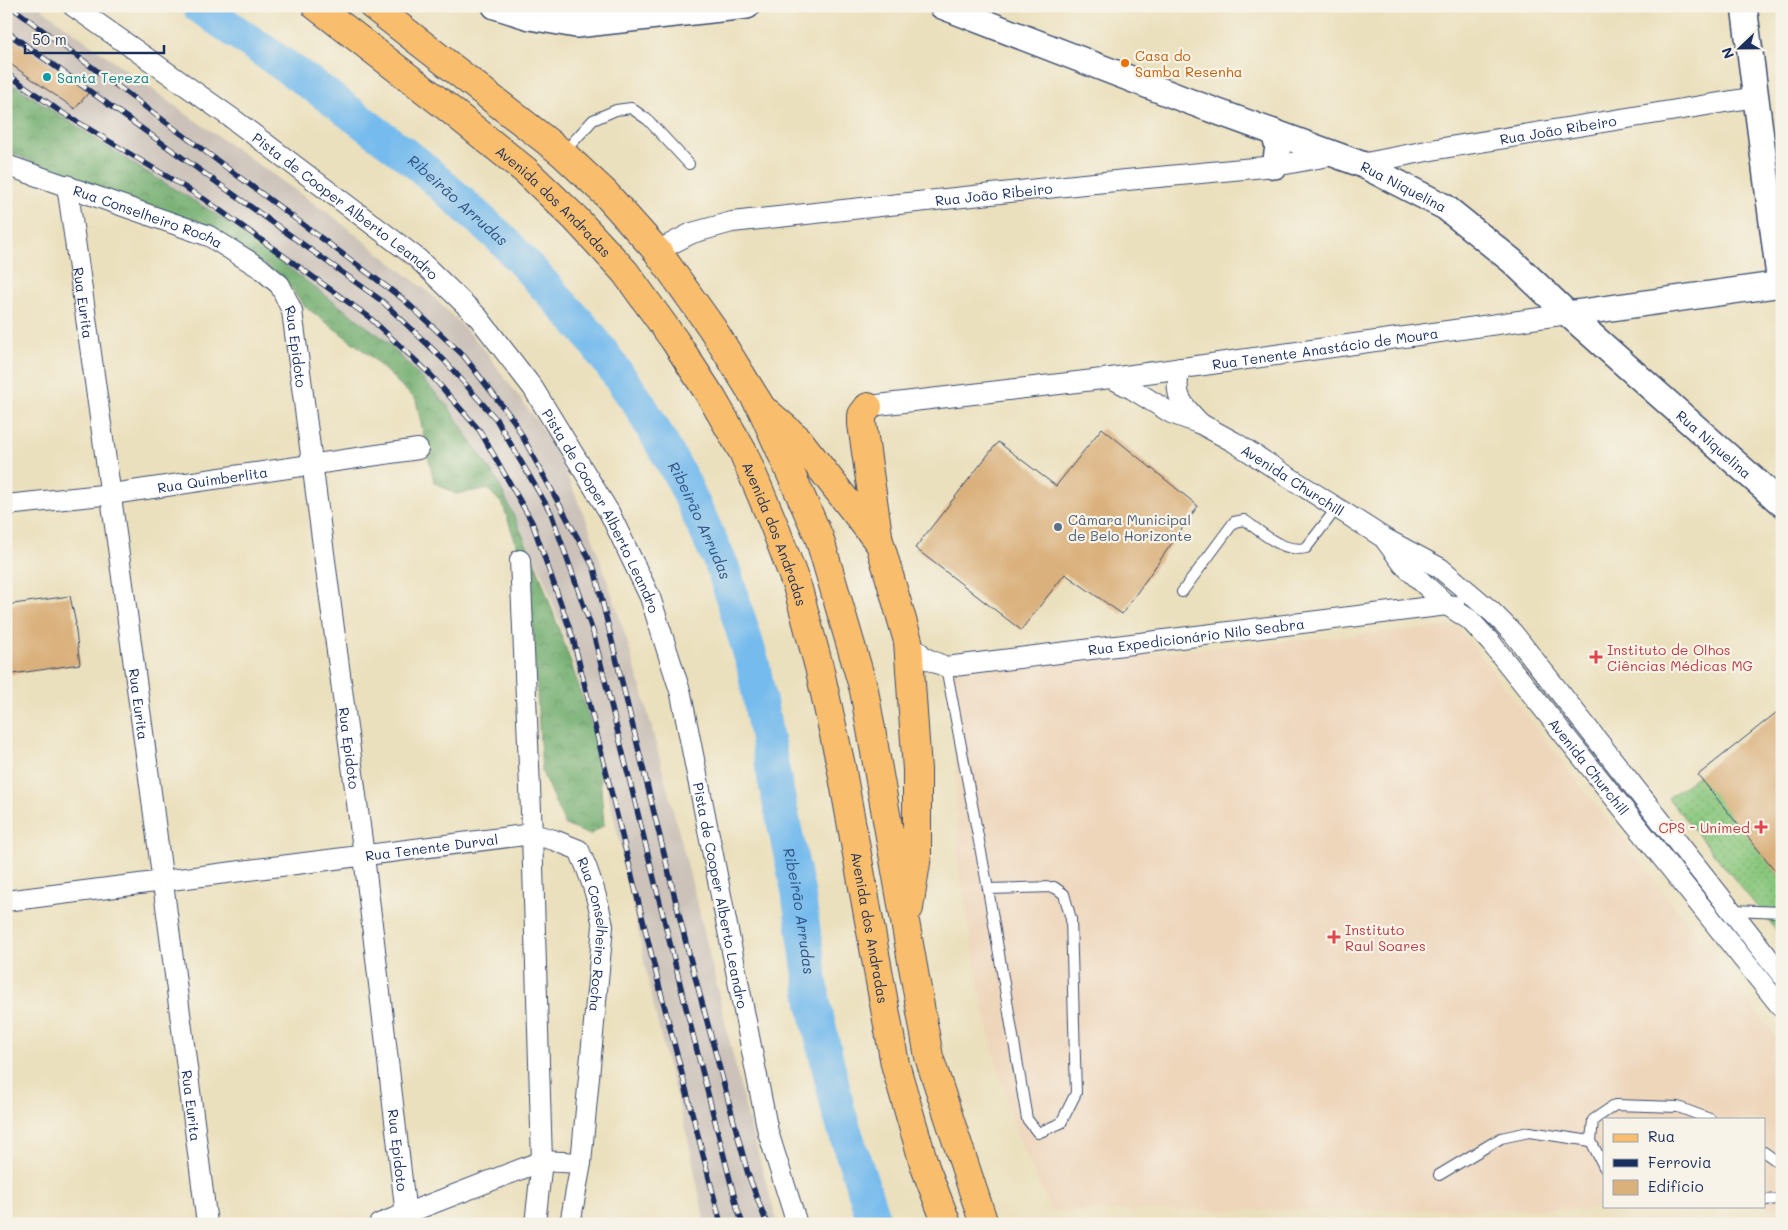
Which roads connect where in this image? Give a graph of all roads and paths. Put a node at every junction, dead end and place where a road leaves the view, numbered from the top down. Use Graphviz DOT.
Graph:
graph roads {
  1 [pos="73,6"];
  2 [pos="316,6"];
  3 [pos="373,6"];
  4 [pos="495,6"];
  5 [pos="747,6"];
  6 [pos="942,6"];
  7 [pos="978,6"];
  8 [pos="1744,6"];
  9 [pos="997,27"];
  10 [pos="1756,97"];
  11 [pos="1273,132"];
  12 [pos="562,154"];
  13 [pos="1334,155"];
  14 [pos="689,164"];
  15 [pos="1361,164"];
  16 [pos="6,165"];
  17 [pos="1275,166"];
  18 [pos="67,185"];
  19 [pos="657,251"];
  20 [pos="1781,284"];
  21 [pos="280,285"];
  22 [pos="1568,314"];
  23 [pos="1180,368"];
  24 [pos="1111,378"];
  25 [pos="762,407"];
  26 [pos="868,407"];
  27 [pos="1201,424"];
  28 [pos="418,449"];
  29 [pos="312,465"];
  30 [pos="112,494"];
  31 [pos="1782,504"];
  32 [pos="6,505"];
  33 [pos="1337,508"];
  34 [pos="1384,538"];
  35 [pos="880,544"];
  36 [pos="520,560"];
  37 [pos="1182,592"];
  38 [pos="1447,605"];
  39 [pos="1492,612"];
  40 [pos="908,641"];
  41 [pos="946,667"];
  42 [pos="1658,815"];
  43 [pos="1640,830"];
  44 [pos="532,834"];
  45 [pos="364,856"];
  46 [pos="164,880"];
  47 [pos="988,890"];
  48 [pos="6,901"];
  49 [pos="1729,906"];
  50 [pos="1782,912"];
  51 [pos="1708,916"];
  52 [pos="905,929"];
  53 [pos="1782,974"];
  54 [pos="1782,1008"];
  55 [pos="1707,1118"];
  56 [pos="1591,1141"];
  57 [pos="1766,1153"];
  58 [pos="542,1161"];
  59 [pos="581,1163"];
  60 [pos="1603,1165"];
  61 [pos="1782,1165"];
  62 [pos="1439,1175"];
  63 [pos="1766,1200"];
  64 [pos="1782,1200"];
  65 [pos="406,1215"];
  66 [pos="207,1224"];
  67 [pos="379,1224"];
  68 [pos="535,1224"];
  69 [pos="570,1224"];
  70 [pos="797,1224"];
  71 [pos="947,1224"];
  72 [pos="984,1224"];
  1 -- 70 [label="street, Pista de Cooper Alberto Leandro"];
  2 -- 71 [label="main road, Avenida dos Andradas"];
  3 -- 12 [label="main road"];
  4 -- 5 [label="street"];
  6 -- 9 [label="street, Rua Niquelina"];
  7 -- 9 [label="street"];
  8 -- 10 [label="street"];
  9 -- 11 [label="street, Rua Niquelina"];
  10 -- 15 [label="street, Rua João Ribeiro"];
  10 -- 20 [label="street"];
  11 -- 13 [label="street, Rua Niquelina"];
  11 -- 17 [label="street"];
  12 -- 14 [label="lane"];
  12 -- 19 [label="main road"];
  13 -- 15 [label="street, Rua Niquelina"];
  13 -- 17 [label="street, Rua João Ribeiro"];
  15 -- 22 [label="street, Rua Niquelina"];
  16 -- 18 [label="street, Rua Conselheiro Rocha"];
  17 -- 19 [label="street, Rua João Ribeiro"];
  18 -- 21 [label="street, Rua Conselheiro Rocha"];
  18 -- 30 [label="street, Rua Eurita"];
  19 -- 25 [label="main road"];
  20 -- 22 [label="street, Rua Tenente Anastácio de Moura"];
  21 -- 29 [label="street, Rua Epidoto"];
  22 -- 23 [label="street, Rua Tenente Anastácio de Moura"];
  22 -- 31 [label="street, Rua Niquelina"];
  23 -- 24 [label="street, Rua Tenente Anastácio de Moura"];
  23 -- 27 [label="street, Avenida Churchill"];
  24 -- 26 [label="street, Rua Tenente Anastácio de Moura"];
  24 -- 27 [label="street, Avenida Churchill"];
  25 -- 35 [label="main road"];
  25 -- 52 [label="main road"];
  26 -- 35 [label="main road"];
  27 -- 33 [label="street, Avenida Churchill"];
  28 -- 29 [label="street, Rua Quimberlita"];
  29 -- 30 [label="street, Rua Quimberlita"];
  29 -- 45 [label="street, Rua Epidoto"];
  30 -- 32 [label="street, Rua Quimberlita"];
  30 -- 46 [label="street, Rua Eurita"];
  33 -- 34 [label="street, Avenida Churchill"];
  33 -- 37 [label="lane"];
  34 -- 38 [label="street, Avenida Churchill"];
  34 -- 39 [label="street, Avenida Churchill"];
  35 -- 40 [label="main road"];
  36 -- 44 [label="street"];
  38 -- 39 [label="street, Rua Expedicionário Nilo Seabra"];
  38 -- 41 [label="street, Rua Expedicionário Nilo Seabra"];
  38 -- 43 [label="street, Avenida Churchill"];
  39 -- 42 [label="street, Avenida Churchill"];
  40 -- 41 [label="street"];
  40 -- 52 [label="main road"];
  41 -- 47 [label="lane"];
  42 -- 43 [label="street"];
  42 -- 49 [label="street, Avenida Churchill"];
  43 -- 51 [label="street, Avenida Churchill"];
  44 -- 45 [label="street, Rua Tenente Durval"];
  44 -- 58 [label="street"];
  44 -- 59 [label="street, Rua Conselheiro Rocha"];
  45 -- 46 [label="street, Rua Tenente Durval"];
  45 -- 65 [label="street, Rua Epidoto"];
  46 -- 48 [label="street, Rua Tenente Durval"];
  46 -- 66 [label="street, Rua Eurita"];
  47 -- 47 [label="lane"];
  49 -- 50 [label="lane"];
  49 -- 51 [label="street"];
  49 -- 53 [label="street, Avenida Churchill"];
  51 -- 54 [label="street, Avenida Churchill"];
  52 -- 72 [label="main road"];
  55 -- 56 [label="lane"];
  56 -- 60 [label="lane"];
  56 -- 62 [label="lane"];
  57 -- 61 [label="lane"];
  58 -- 59 [label="street"];
  58 -- 65 [label="street"];
  58 -- 68 [label="street"];
  59 -- 69 [label="street, Rua Conselheiro Rocha"];
  63 -- 64 [label="lane"];
  65 -- 67 [label="street"];
}
